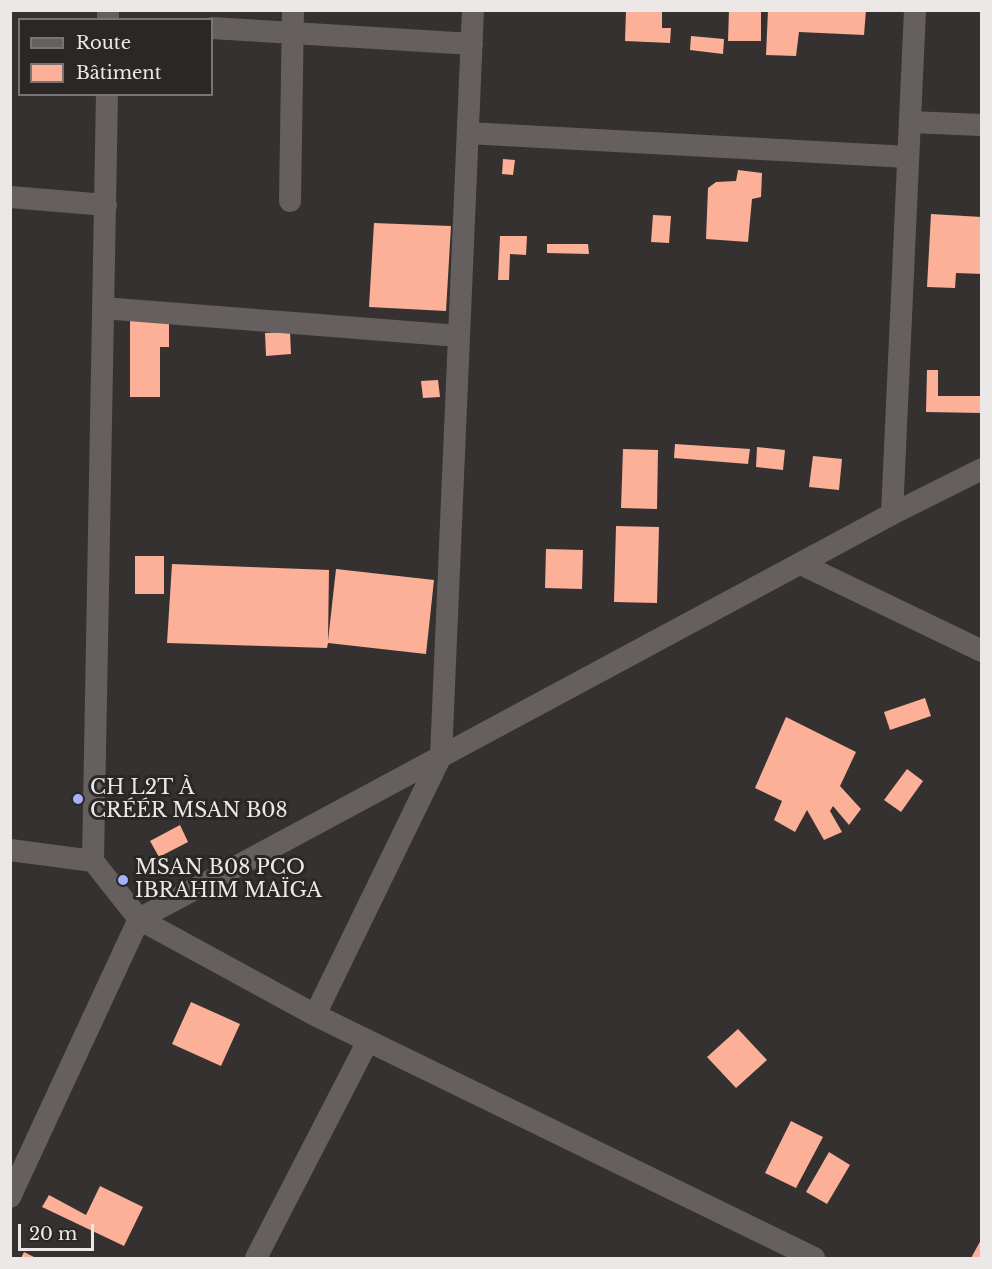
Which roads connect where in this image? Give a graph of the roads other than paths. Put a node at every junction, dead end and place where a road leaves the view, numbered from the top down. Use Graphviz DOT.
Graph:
graph roads {
  1 [pos="473,10"];
  2 [pos="915,10"];
  3 [pos="293,22"];
  4 [pos="213,28"];
  5 [pos="472,44"];
  6 [pos="107,96"];
  7 [pos="910,122"];
  8 [pos="981,125"];
  9 [pos="468,132"];
  10 [pos="908,157"];
  11 [pos="10,197"];
  12 [pos="290,201"];
  13 [pos="105,205"];
  14 [pos="103,308"];
  15 [pos="459,336"];
  16 [pos="981,469"];
  17 [pos="892,514"];
  18 [pos="801,564"];
  19 [pos="981,651"];
  20 [pos="441,756"];
  21 [pos="10,850"];
  22 [pos="93,861"];
  23 [pos="139,919"];
  24 [pos="315,1015"];
  25 [pos="368,1041"];
  26 [pos="10,1197"];
  27 [pos="256,1258"];
  28 [pos="814,1258"];
  1 -- 5 [label="street"];
  2 -- 7 [label="street"];
  3 -- 4 [label="street"];
  3 -- 5 [label="street"];
  3 -- 12 [label="street"];
  5 -- 9 [label="street"];
  6 -- 13 [label="street"];
  7 -- 8 [label="street"];
  7 -- 10 [label="street"];
  9 -- 10 [label="street"];
  9 -- 15 [label="street"];
  10 -- 17 [label="street"];
  11 -- 13 [label="street"];
  13 -- 14 [label="street"];
  14 -- 15 [label="street"];
  14 -- 22 [label="street"];
  15 -- 20 [label="street"];
  16 -- 17 [label="street"];
  17 -- 18 [label="street"];
  18 -- 19 [label="street"];
  18 -- 20 [label="street"];
  20 -- 23 [label="street"];
  20 -- 24 [label="street"];
  21 -- 22 [label="street"];
  22 -- 23 [label="street"];
  23 -- 24 [label="street"];
  23 -- 26 [label="street"];
  24 -- 25 [label="street"];
  25 -- 27 [label="street"];
  25 -- 28 [label="street"];
}
